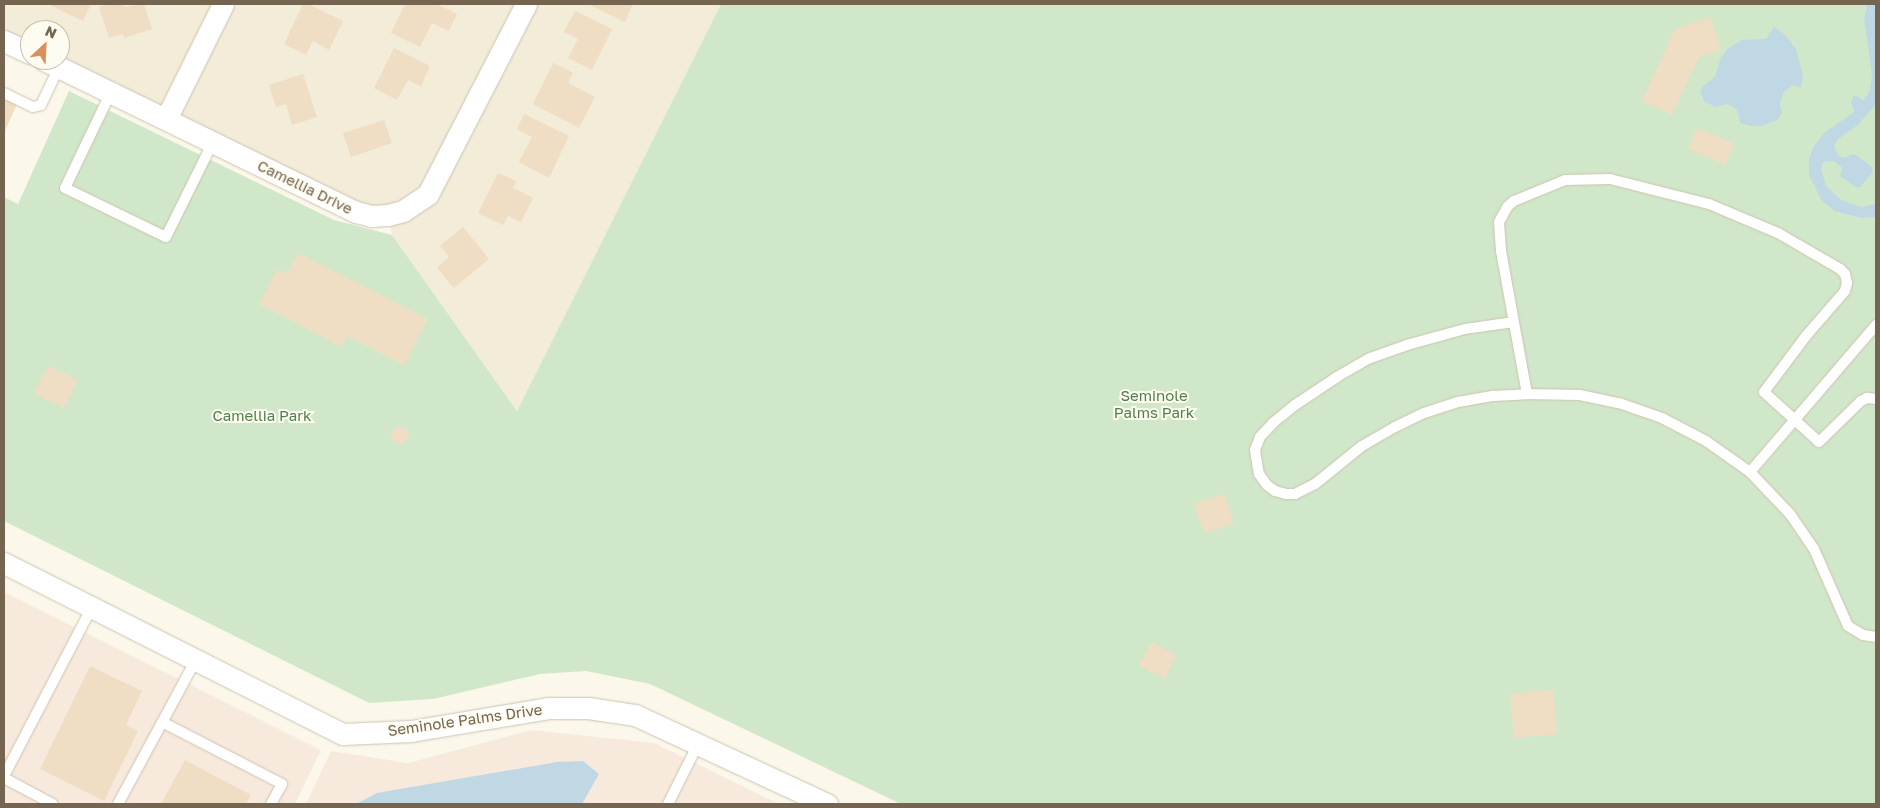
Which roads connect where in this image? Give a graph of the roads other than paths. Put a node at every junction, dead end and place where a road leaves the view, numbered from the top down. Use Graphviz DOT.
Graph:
graph roads {
  1 [pos="223,4"];
  2 [pos="526,4"];
  3 [pos="4,41"];
  4 [pos="20,48"];
  5 [pos="50,70"];
  6 [pos="64,70"];
  7 [pos="111,92"];
  8 [pos="4,93"];
  9 [pos="166,119"];
  10 [pos="213,142"];
  11 [pos="1514,322"];
  12 [pos="1876,326"];
  13 [pos="1528,394"];
  14 [pos="1876,399"];
  15 [pos="1795,419"];
  16 [pos="1750,472"];
  17 [pos="4,563"];
  18 [pos="92,607"];
  19 [pos="1876,638"];
  20 [pos="196,660"];
  21 [pos="162,722"];
  22 [pos="698,744"];
  23 [pos="4,777"];
  24 [pos="37,800"];
  25 [pos="53,804"];
  26 [pos="118,804"];
  27 [pos="271,804"];
  28 [pos="668,804"];
  29 [pos="828,804"];
  1 -- 9 [label="street"];
  2 -- 10 [label="street, Camellia Drive"];
  3 -- 4 [label="street"];
  5 -- 8 [label="lane"];
  6 -- 7 [label="street, Camellia Drive"];
  7 -- 9 [label="street, Camellia Drive"];
  7 -- 10 [label="lane"];
  9 -- 10 [label="street, Camellia Drive"];
  11 -- 13 [label="lane"];
  11 -- 13 [label="lane"];
  11 -- 15 [label="lane"];
  12 -- 15 [label="lane"];
  13 -- 16 [label="lane"];
  14 -- 15 [label="lane"];
  15 -- 16 [label="lane"];
  16 -- 19 [label="lane"];
  17 -- 18 [label="street, Seminole Palms Drive"];
  18 -- 20 [label="street, Seminole Palms Drive"];
  18 -- 23 [label="lane"];
  20 -- 21 [label="lane"];
  20 -- 22 [label="street, Seminole Palms Drive"];
  21 -- 26 [label="lane"];
  21 -- 27 [label="lane"];
  22 -- 28 [label="lane"];
  22 -- 29 [label="street, Seminole Palms Drive"];
  23 -- 24 [label="lane"];
  24 -- 25 [label="lane"];
}
